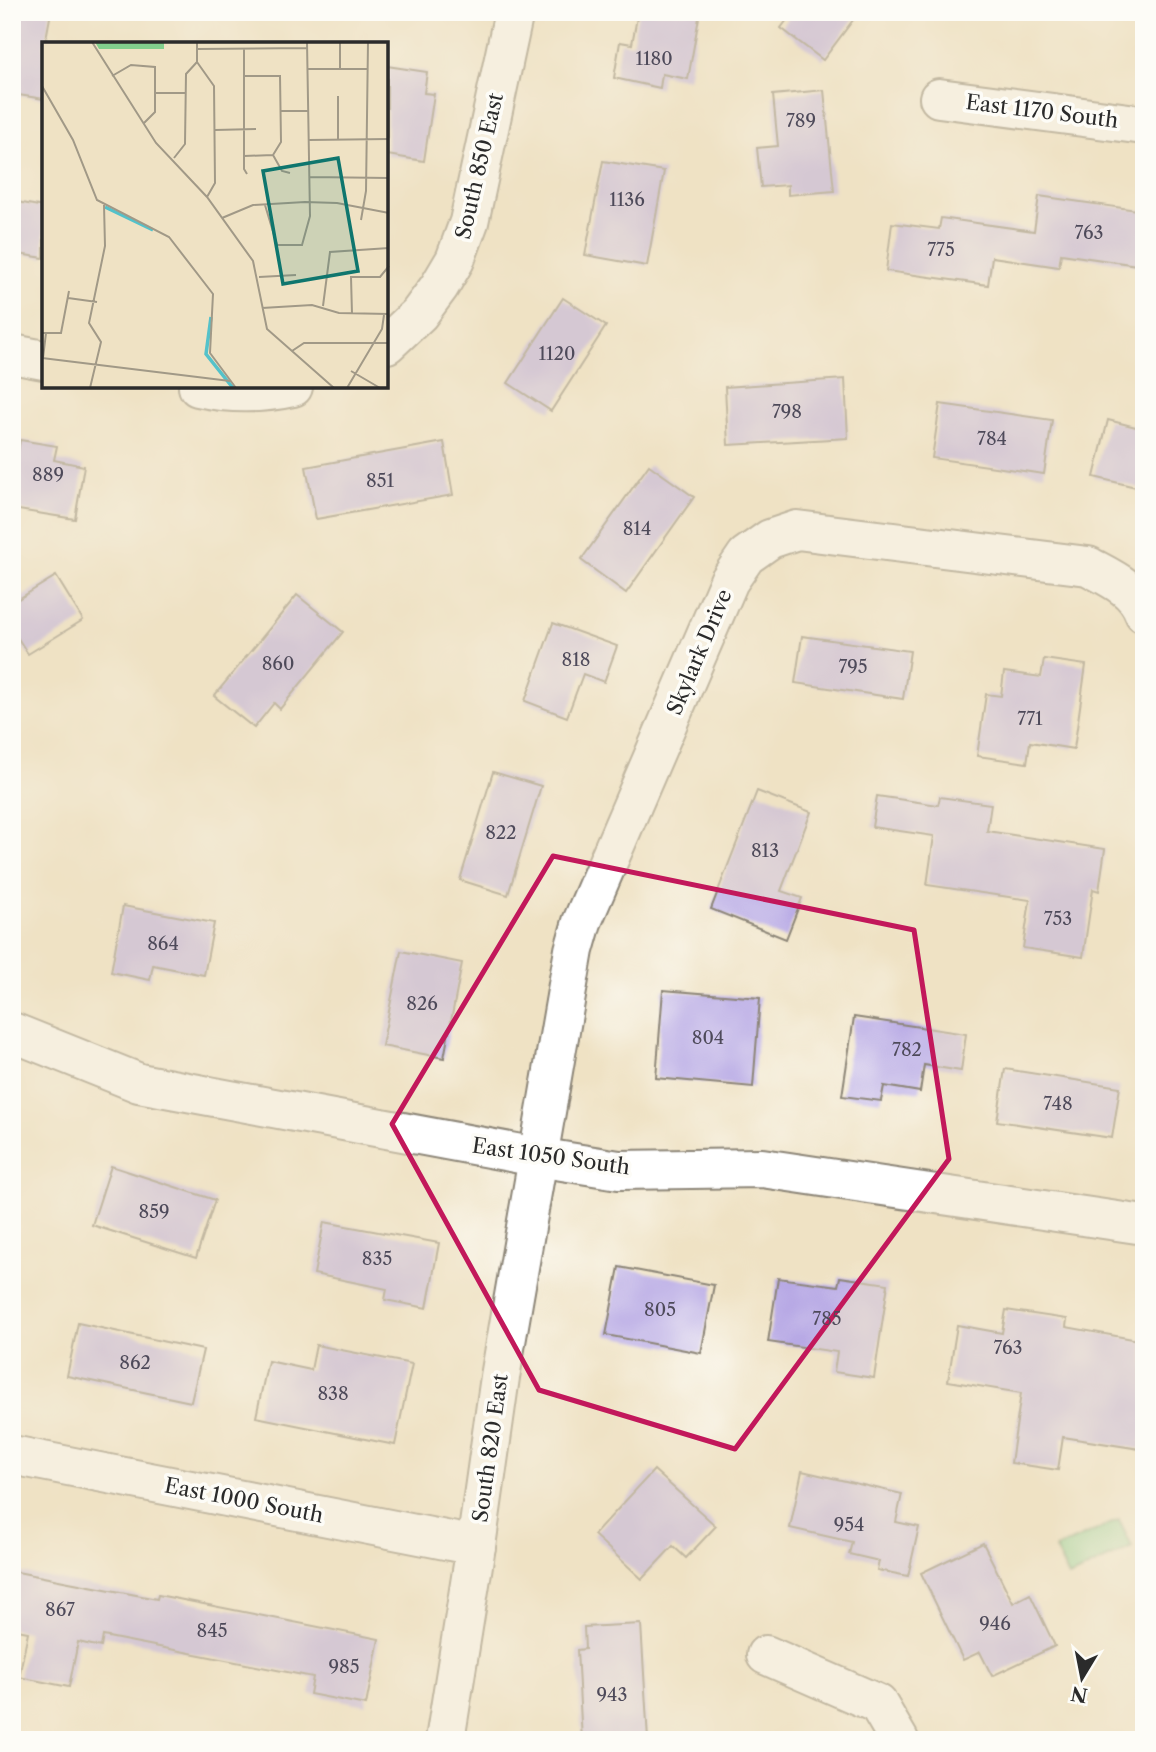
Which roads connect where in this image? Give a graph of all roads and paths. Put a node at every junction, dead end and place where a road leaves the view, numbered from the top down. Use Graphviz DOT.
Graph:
graph roads {
  1 [pos="514,12"];
  2 [pos="939,98"];
  3 [pos="1144,125"];
  4 [pos="389,342"];
  5 [pos="12,355"];
  6 [pos="42,360"];
  7 [pos="202,388"];
  8 [pos="289,388"];
  9 [pos="1144,613"];
  10 [pos="12,1032"];
  11 [pos="537,1157"];
  12 [pos="1144,1225"];
  13 [pos="12,1455"];
  14 [pos="477,1546"];
  15 [pos="766,1655"];
  16 [pos="445,1740"];
  17 [pos="899,1740"];
  1 -- 4 [label="street, South 850 East"];
  2 -- 3 [label="street, East 1170 South"];
  5 -- 6 [label="street"];
  7 -- 8 [label="street"];
  9 -- 11 [label="street, Skylark Drive"];
  10 -- 11 [label="street, East 1050 South"];
  11 -- 12 [label="street, East 1050 South"];
  11 -- 14 [label="street, South 820 East"];
  13 -- 14 [label="street, East 1000 South"];
  14 -- 16 [label="street, South 820 East"];
  15 -- 17 [label="street"];
}
